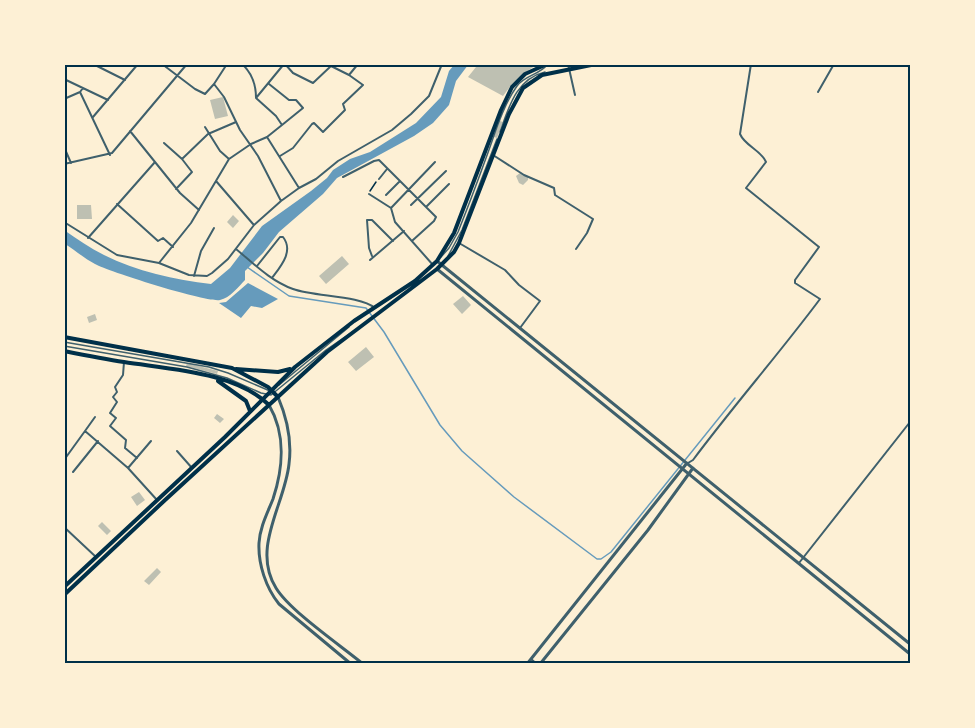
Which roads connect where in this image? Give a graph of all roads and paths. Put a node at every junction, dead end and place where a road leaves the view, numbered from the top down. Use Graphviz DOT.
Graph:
graph roads {
  1 [pos="93,64"];
  2 [pos="138,64"];
  3 [pos="162,64"];
  4 [pos="187,64"];
  5 [pos="227,64"];
  6 [pos="242,64"];
  7 [pos="285,64"];
  8 [pos="358,64"];
  9 [pos="442,64"];
  10 [pos="547,64"];
  11 [pos="596,64"];
  12 [pos="751,64"];
  13 [pos="834,64"];
  14 [pos="330,65"];
  15 [pos="569,67"];
  16 [pos="553,72"];
  17 [pos="349,75"];
  18 [pos="178,76"];
  19 [pos="64,79"];
  20 [pos="125,80"];
  21 [pos="214,84"];
  22 [pos="269,84"];
  23 [pos="83,88"];
  24 [pos="80,92"];
  25 [pos="818,92"];
  26 [pos="575,95"];
  27 [pos="256,98"];
  28 [pos="64,99"];
  29 [pos="108,100"];
  30 [pos="92,117"];
  31 [pos="236,122"];
  32 [pos="282,125"];
  33 [pos="205,127"];
  34 [pos="130,131"];
  35 [pos="208,134"];
  36 [pos="267,137"];
  37 [pos="164,143"];
  38 [pos="251,144"];
  39 [pos="64,147"];
  40 [pos="110,154"];
  41 [pos="494,155"];
  42 [pos="280,156"];
  43 [pos="182,159"];
  44 [pos="229,159"];
  45 [pos="155,162"];
  46 [pos="435,162"];
  47 [pos="71,163"];
  48 [pos="64,164"];
  49 [pos="387,169"];
  50 [pos="446,171"];
  51 [pos="910,173"];
  52 [pos="343,177"];
  53 [pos="909,178"];
  54 [pos="379,179"];
  55 [pos="216,181"];
  56 [pos="399,182"];
  57 [pos="449,184"];
  58 [pos="299,188"];
  59 [pos="176,189"];
  60 [pos="408,190"];
  61 [pos="369,194"];
  62 [pos="386,195"];
  63 [pos="417,199"];
  64 [pos="281,201"];
  65 [pos="117,204"];
  66 [pos="411,205"];
  67 [pos="426,207"];
  68 [pos="392,208"];
  69 [pos="199,210"];
  70 [pos="64,222"];
  71 [pos="254,225"];
  72 [pos="214,228"];
  73 [pos="404,231"];
  74 [pos="88,238"];
  75 [pos="413,240"];
  76 [pos="393,241"];
  77 [pos="459,243"];
  78 [pos="173,247"];
  79 [pos="237,249"];
  80 [pos="576,249"];
  81 [pos="435,261"];
  82 [pos="159,263"];
  83 [pos="443,264"];
  84 [pos="256,266"];
  85 [pos="437,269"];
  86 [pos="194,276"];
  87 [pos="272,278"];
  88 [pos="374,309"];
  89 [pos="351,323"];
  90 [pos="520,328"];
  91 [pos="64,340"];
  92 [pos="64,346"];
  93 [pos="64,351"];
  94 [pos="124,362"];
  95 [pos="295,367"];
  96 [pos="232,368"];
  97 [pos="213,377"];
  98 [pos="270,393"];
  99 [pos="269,405"];
  100 [pos="250,411"];
  101 [pos="95,417"];
  102 [pos="910,423"];
  103 [pos="85,431"];
  104 [pos="288,432"];
  105 [pos="280,434"];
  106 [pos="98,441"];
  107 [pos="151,441"];
  108 [pos="177,451"];
  109 [pos="209,452"];
  110 [pos="213,456"];
  111 [pos="137,458"];
  112 [pos="64,460"];
  113 [pos="693,460"];
  114 [pos="687,463"];
  115 [pos="128,468"];
  116 [pos="192,468"];
  117 [pos="682,468"];
  118 [pos="693,468"];
  119 [pos="73,472"];
  120 [pos="689,474"];
  121 [pos="157,500"];
  122 [pos="272,500"];
  123 [pos="280,501"];
  124 [pos="64,527"];
  125 [pos="96,557"];
  126 [pos="803,557"];
  127 [pos="799,563"];
  128 [pos="64,587"];
  129 [pos="64,595"];
  130 [pos="306,618"];
  131 [pos="301,623"];
  132 [pos="322,631"];
  133 [pos="318,637"];
  134 [pos="910,644"];
  135 [pos="910,654"];
  136 [pos="531,659"];
  137 [pos="351,663"];
  138 [pos="363,663"];
  139 [pos="527,663"];
  140 [pos="539,663"];
  1 -- 20 [label="street"];
  2 -- 20 [label="street"];
  3 -- 18 [label="street"];
  4 -- 18 [label="street"];
  5 -- 21 [label="street"];
  6 -- 27 [label="street"];
  7 -- 14 [label="street"];
  7 -- 22 [label="street"];
  8 -- 17 [label="street"];
  9 -- 58 [label="street"];
  10 -- 16 [label="street"];
  10 -- 81 [label="main road"];
  11 -- 15 [label="main road"];
  12 -- 113 [label="street"];
  13 -- 25 [label="street"];
  14 -- 17 [label="street"];
  15 -- 16 [label="main road"];
  15 -- 26 [label="street"];
  16 -- 41 [label="main road"];
  16 -- 83 [label="lane"];
  17 -- 42 [label="street"];
  18 -- 21 [label="street"];
  18 -- 34 [label="street"];
  19 -- 23 [label="street"];
  20 -- 29 [label="street"];
  21 -- 31 [label="street"];
  22 -- 27 [label="street"];
  22 -- 32 [label="street"];
  23 -- 24 [label="street"];
  23 -- 29 [label="street"];
  24 -- 28 [label="street"];
  24 -- 30 [label="street"];
  27 -- 32 [label="street"];
  29 -- 30 [label="street"];
  30 -- 40 [label="street"];
  31 -- 35 [label="street"];
  31 -- 38 [label="street"];
  32 -- 36 [label="street"];
  33 -- 35 [label="street"];
  34 -- 40 [label="street"];
  34 -- 45 [label="street"];
  35 -- 43 [label="street"];
  35 -- 44 [label="street"];
  36 -- 38 [label="street"];
  36 -- 42 [label="street"];
  37 -- 43 [label="street"];
  38 -- 44 [label="street"];
  38 -- 64 [label="street"];
  39 -- 47 [label="street"];
  40 -- 47 [label="street"];
  41 -- 77 [label="main road"];
  41 -- 80 [label="street"];
  42 -- 58 [label="street"];
  43 -- 59 [label="street"];
  44 -- 55 [label="street"];
  45 -- 59 [label="street"];
  45 -- 65 [label="street"];
  46 -- 60 [label="street"];
  47 -- 48 [label="street"];
  49 -- 52 [label="street"];
  49 -- 54 [label="street"];
  49 -- 56 [label="street"];
  50 -- 63 [label="street"];
  51 -- 53 [label="lane"];
  54 -- 61 [label="path"];
  55 -- 69 [label="street"];
  55 -- 71 [label="street"];
  56 -- 60 [label="street"];
  56 -- 62 [label="street"];
  57 -- 67 [label="street"];
  58 -- 64 [label="street"];
  59 -- 69 [label="street"];
  60 -- 63 [label="street"];
  60 -- 68 [label="street"];
  61 -- 68 [label="street"];
  63 -- 66 [label="street"];
  63 -- 67 [label="street"];
  64 -- 71 [label="street"];
  65 -- 74 [label="street"];
  65 -- 78 [label="street"];
  67 -- 75 [label="street"];
  68 -- 73 [label="street"];
  69 -- 78 [label="street"];
  70 -- 74 [label="street"];
  71 -- 79 [label="street"];
  72 -- 86 [label="street"];
  73 -- 75 [label="street"];
  73 -- 76 [label="street"];
  74 -- 82 [label="street"];
  75 -- 81 [label="street"];
  76 -- 76 [label="street"];
  77 -- 83 [label="main road"];
  77 -- 90 [label="street"];
  78 -- 82 [label="street"];
  79 -- 84 [label="street"];
  79 -- 86 [label="street"];
  81 -- 83 [label="street"];
  81 -- 85 [label="street"];
  81 -- 88 [label="main road"];
  82 -- 86 [label="street"];
  83 -- 85 [label="main road"];
  83 -- 90 [label="street"];
  84 -- 87 [label="street"];
  84 -- 87 [label="street"];
  85 -- 98 [label="main road"];
  85 -- 117 [label="street"];
  87 -- 88 [label="street"];
  88 -- 89 [label="main road"];
  89 -- 95 [label="main road"];
  89 -- 98 [label="lane"];
  90 -- 114 [label="street"];
  91 -- 96 [label="main road"];
  91 -- 98 [label="lane"];
  92 -- 98 [label="lane"];
  93 -- 94 [label="main road"];
  94 -- 97 [label="main road"];
  94 -- 111 [label="street"];
  95 -- 96 [label="main road"];
  95 -- 98 [label="main road"];
  96 -- 98 [label="main road"];
  97 -- 98 [label="main road"];
  97 -- 100 [label="main road"];
  98 -- 99 [label="main road"];
  98 -- 99 [label="main road"];
  98 -- 100 [label="main road"];
  98 -- 104 [label="street"];
  99 -- 105 [label="street"];
  99 -- 110 [label="main road"];
  100 -- 109 [label="main road"];
  101 -- 103 [label="street"];
  102 -- 126 [label="street"];
  103 -- 106 [label="street"];
  103 -- 112 [label="street"];
  104 -- 105 [label="street"];
  104 -- 123 [label="street"];
  105 -- 122 [label="street"];
  106 -- 115 [label="street"];
  106 -- 119 [label="street"];
  107 -- 111 [label="street"];
  108 -- 116 [label="street"];
  109 -- 110 [label="main road"];
  109 -- 116 [label="main road"];
  110 -- 129 [label="main road"];
  111 -- 115 [label="street"];
  113 -- 114 [label="street"];
  113 -- 118 [label="street"];
  114 -- 117 [label="street"];
  114 -- 118 [label="street"];
  115 -- 121 [label="street"];
  116 -- 121 [label="main road"];
  117 -- 120 [label="street"];
  117 -- 136 [label="street"];
  118 -- 120 [label="street"];
  118 -- 126 [label="street"];
  120 -- 127 [label="street"];
  120 -- 140 [label="street"];
  121 -- 125 [label="main road"];
  122 -- 123 [label="street"];
  122 -- 131 [label="street"];
  123 -- 130 [label="street"];
  124 -- 125 [label="street"];
  125 -- 128 [label="main road"];
  126 -- 127 [label="street"];
  126 -- 134 [label="street"];
  127 -- 135 [label="street"];
  130 -- 131 [label="street"];
  130 -- 132 [label="street"];
  131 -- 133 [label="street"];
  132 -- 133 [label="street"];
  132 -- 138 [label="street"];
  133 -- 137 [label="street"];
  136 -- 139 [label="street"];
  136 -- 140 [label="street"];
}
